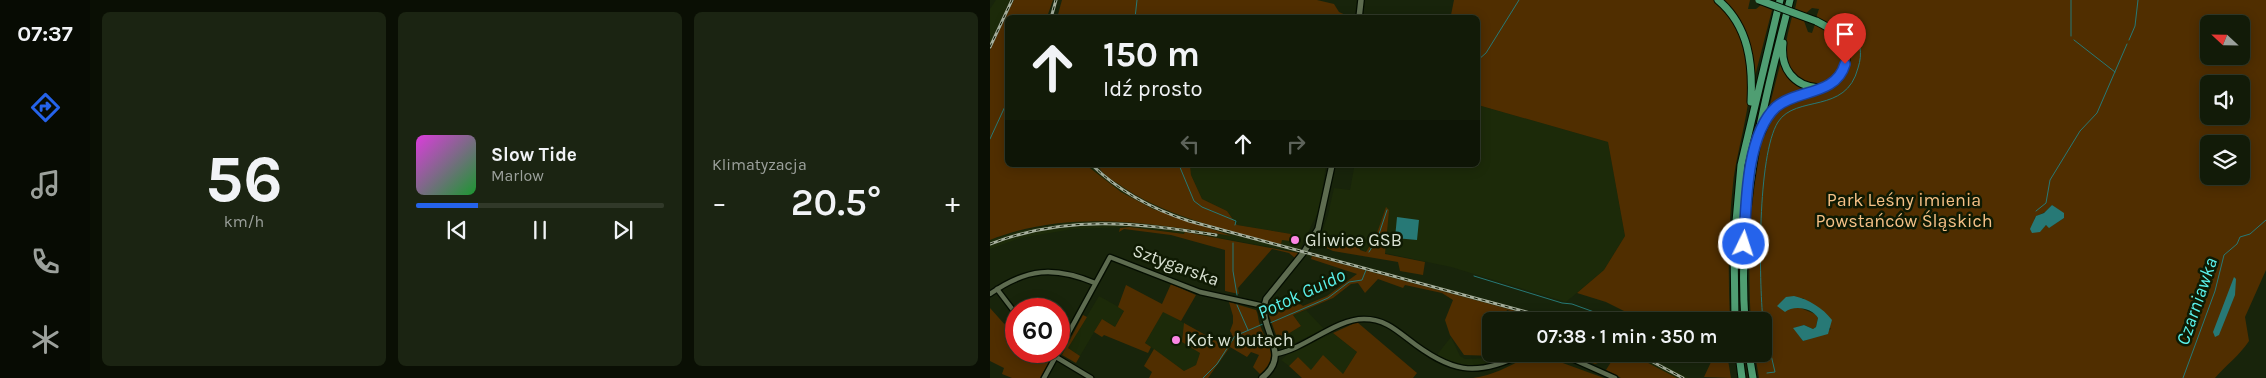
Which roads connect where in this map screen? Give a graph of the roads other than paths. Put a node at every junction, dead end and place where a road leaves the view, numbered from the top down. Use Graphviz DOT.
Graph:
graph roads {
  1 [pos="1361,0"];
  2 [pos="1718,0"];
  3 [pos="1759,0"];
  4 [pos="1780,0"];
  5 [pos="1790,0"];
  6 [pos="1359,15"];
  7 [pos="1786,18"];
  8 [pos="1822,88"];
  9 [pos="1750,120"];
  10 [pos="1755,146"];
  11 [pos="1332,167"];
  12 [pos="1095,283"];
  13 [pos="997,289"];
  14 [pos="990,294"];
  15 [pos="1005,300"];
  16 [pos="1264,306"];
  17 [pos="1736,312"];
  18 [pos="1745,312"];
  19 [pos="1070,327"];
  20 [pos="1276,354"];
  21 [pos="1509,362"];
  22 [pos="1579,362"];
  23 [pos="1740,362"];
  24 [pos="1750,362"];
  25 [pos="1053,363"];
  26 [pos="1066,363"];
  27 [pos="1044,378"];
  28 [pos="1091,378"];
  29 [pos="1262,378"];
  30 [pos="1615,378"];
  31 [pos="1742,378"];
  32 [pos="1753,378"];
  1 -- 6 [label="street"];
  2 -- 9 [label="main road"];
  3 -- 8 [label="main road, bridge"];
  4 -- 9 [label="main road"];
  5 -- 7 [label="main road"];
  7 -- 8 [label="main road"];
  7 -- 10 [label="main road"];
  8 -- 10 [label="main road"];
  9 -- 17 [label="main road"];
  10 -- 18 [label="main road"];
  11 -- 16 [label="street"];
  12 -- 13 [label="street"];
  12 -- 16 [label="street, Sztygarska"];
  12 -- 19 [label="street"];
  13 -- 14 [label="street"];
  13 -- 15 [label="street"];
  16 -- 20 [label="street"];
  20 -- 21 [label="street"];
  20 -- 29 [label="street"];
  22 -- 30 [label="street"];
  23 -- 31 [label="main road"];
  24 -- 32 [label="main road"];
  25 -- 27 [label="street"];
  26 -- 28 [label="street"];
}
